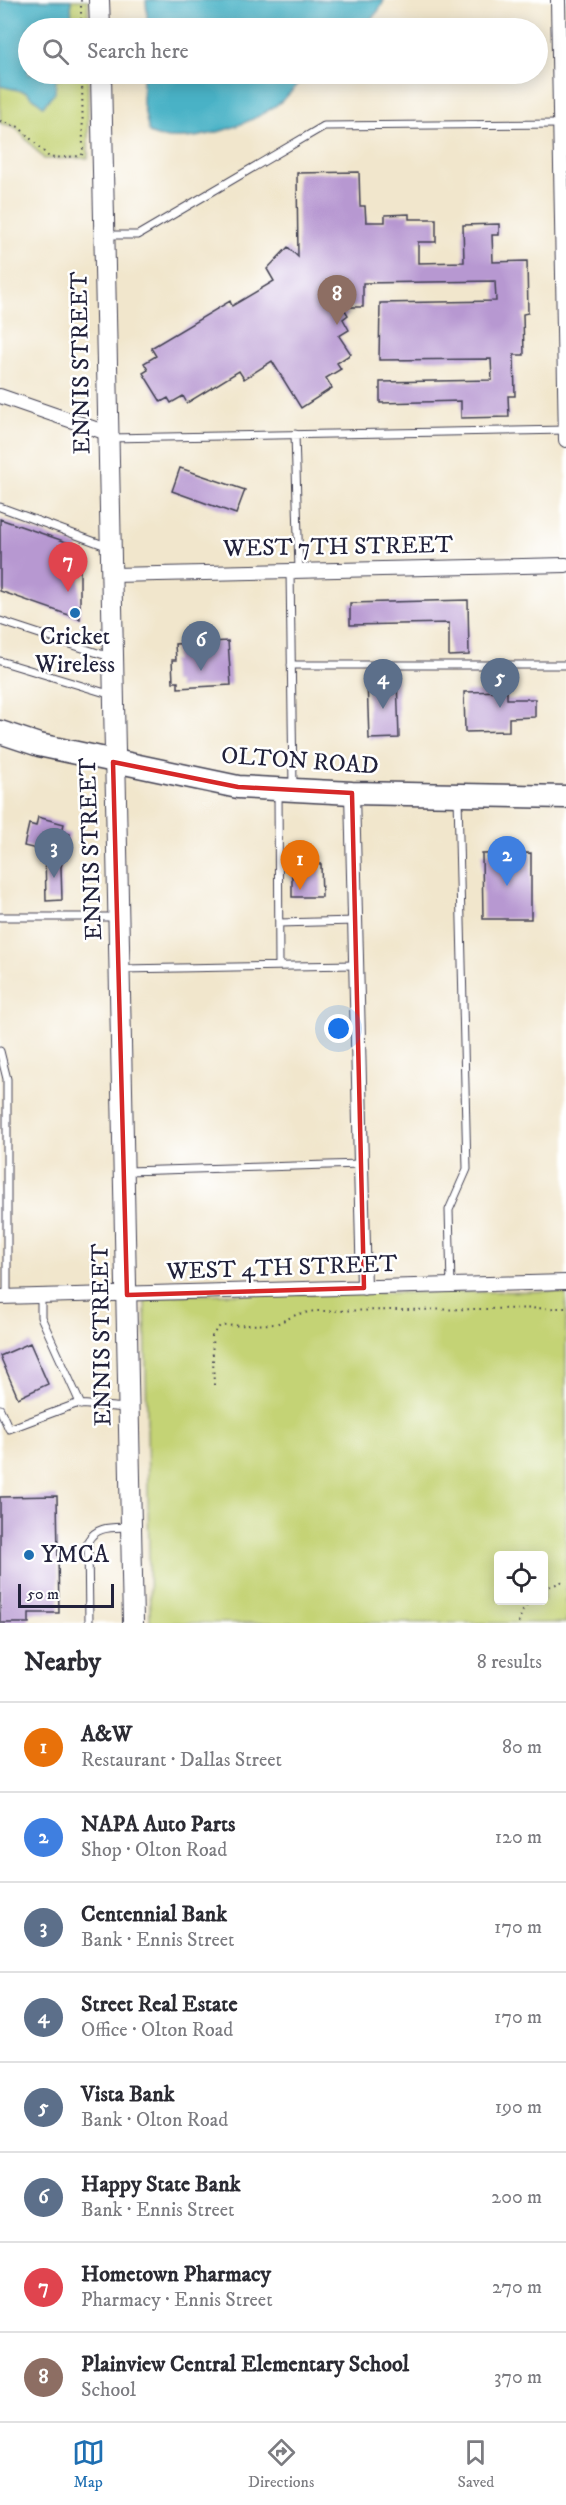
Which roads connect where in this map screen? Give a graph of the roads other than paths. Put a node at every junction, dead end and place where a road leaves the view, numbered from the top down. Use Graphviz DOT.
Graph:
graph roads {
  1 [pos="99,0"];
  2 [pos="558,0"];
  3 [pos="100,18"];
  4 [pos="101,84"];
  5 [pos="560,124"];
  6 [pos="564,231"];
  7 [pos="104,235"];
  8 [pos="0,396"];
  9 [pos="566,430"];
  10 [pos="295,434"];
  11 [pos="107,435"];
  12 [pos="566,440"];
  13 [pos="0,507"];
  14 [pos="111,548"];
  15 [pos="566,565"];
  16 [pos="294,571"];
  17 [pos="112,574"];
  18 [pos="0,621"];
  19 [pos="112,658"];
  20 [pos="0,661"];
  21 [pos="291,665"];
  22 [pos="566,665"];
  23 [pos="113,695"];
  24 [pos="0,732"];
  25 [pos="113,762"];
  26 [pos="286,790"];
  27 [pos="352,794"];
  28 [pos="458,795"];
  29 [pos="566,797"];
  30 [pos="0,917"];
  31 [pos="118,917"];
  32 [pos="355,921"];
  33 [pos="279,923"];
  34 [pos="356,965"];
  35 [pos="279,966"];
  36 [pos="120,969"];
  37 [pos="0,1051"];
  38 [pos="361,1164"];
  39 [pos="124,1171"];
  40 [pos="566,1282"];
  41 [pos="451,1285"];
  42 [pos="364,1288"];
  43 [pos="127,1295"];
  44 [pos="41,1296"];
  45 [pos="4,1297"];
  46 [pos="81,1405"];
  47 [pos="0,1409"];
  48 [pos="129,1409"];
  49 [pos="131,1527"];
  50 [pos="89,1623"];
  51 [pos="133,1623"];
  1 -- 3 [label="main road"];
  2 -- 5 [label="street"];
  4 -- 7 [label="main road, ENNIS STREET"];
  5 -- 6 [label="street"];
  5 -- 7 [label="lane"];
  6 -- 9 [label="street"];
  7 -- 11 [label="main road, ENNIS STREET"];
  8 -- 11 [label="street"];
  9 -- 10 [label="lane"];
  9 -- 12 [label="street"];
  10 -- 11 [label="lane"];
  10 -- 16 [label="lane"];
  11 -- 14 [label="main road, ENNIS STREET"];
  13 -- 14 [label="lane"];
  14 -- 17 [label="main road, ENNIS STREET"];
  15 -- 16 [label="street, WEST 7TH STREET"];
  16 -- 17 [label="street, WEST 7TH STREET"];
  16 -- 21 [label="lane"];
  17 -- 19 [label="main road, ENNIS STREET"];
  18 -- 19 [label="lane"];
  19 -- 23 [label="main road, ENNIS STREET"];
  20 -- 23 [label="lane"];
  21 -- 22 [label="lane"];
  21 -- 26 [label="lane"];
  23 -- 25 [label="main road, ENNIS STREET"];
  24 -- 25 [label="main road, OLTON ROAD"];
  25 -- 26 [label="main road, OLTON ROAD"];
  25 -- 31 [label="main road, ENNIS STREET"];
  26 -- 27 [label="main road, OLTON ROAD"];
  26 -- 33 [label="lane"];
  27 -- 28 [label="main road, OLTON ROAD"];
  27 -- 32 [label="street"];
  28 -- 29 [label="main road, OLTON ROAD"];
  28 -- 41 [label="lane"];
  30 -- 31 [label="lane"];
  31 -- 36 [label="main road, ENNIS STREET"];
  32 -- 33 [label="lane"];
  32 -- 34 [label="street"];
  33 -- 35 [label="lane"];
  34 -- 35 [label="lane"];
  34 -- 38 [label="street"];
  35 -- 36 [label="lane"];
  36 -- 39 [label="main road, ENNIS STREET"];
  37 -- 45 [label="lane"];
  38 -- 39 [label="lane"];
  38 -- 42 [label="street"];
  39 -- 43 [label="main road, ENNIS STREET"];
  40 -- 41 [label="street, WEST 4TH STREET"];
  41 -- 42 [label="street, WEST 4TH STREET"];
  42 -- 43 [label="street, WEST 4TH STREET"];
  43 -- 44 [label="street, WEST 4TH STREET"];
  43 -- 48 [label="main road, ENNIS STREET"];
  44 -- 45 [label="street, WEST 4TH STREET"];
  44 -- 46 [label="lane"];
  46 -- 47 [label="lane"];
  46 -- 48 [label="lane"];
  48 -- 49 [label="main road, ENNIS STREET"];
  49 -- 50 [label="lane"];
  49 -- 51 [label="main road, ENNIS STREET"];
}
